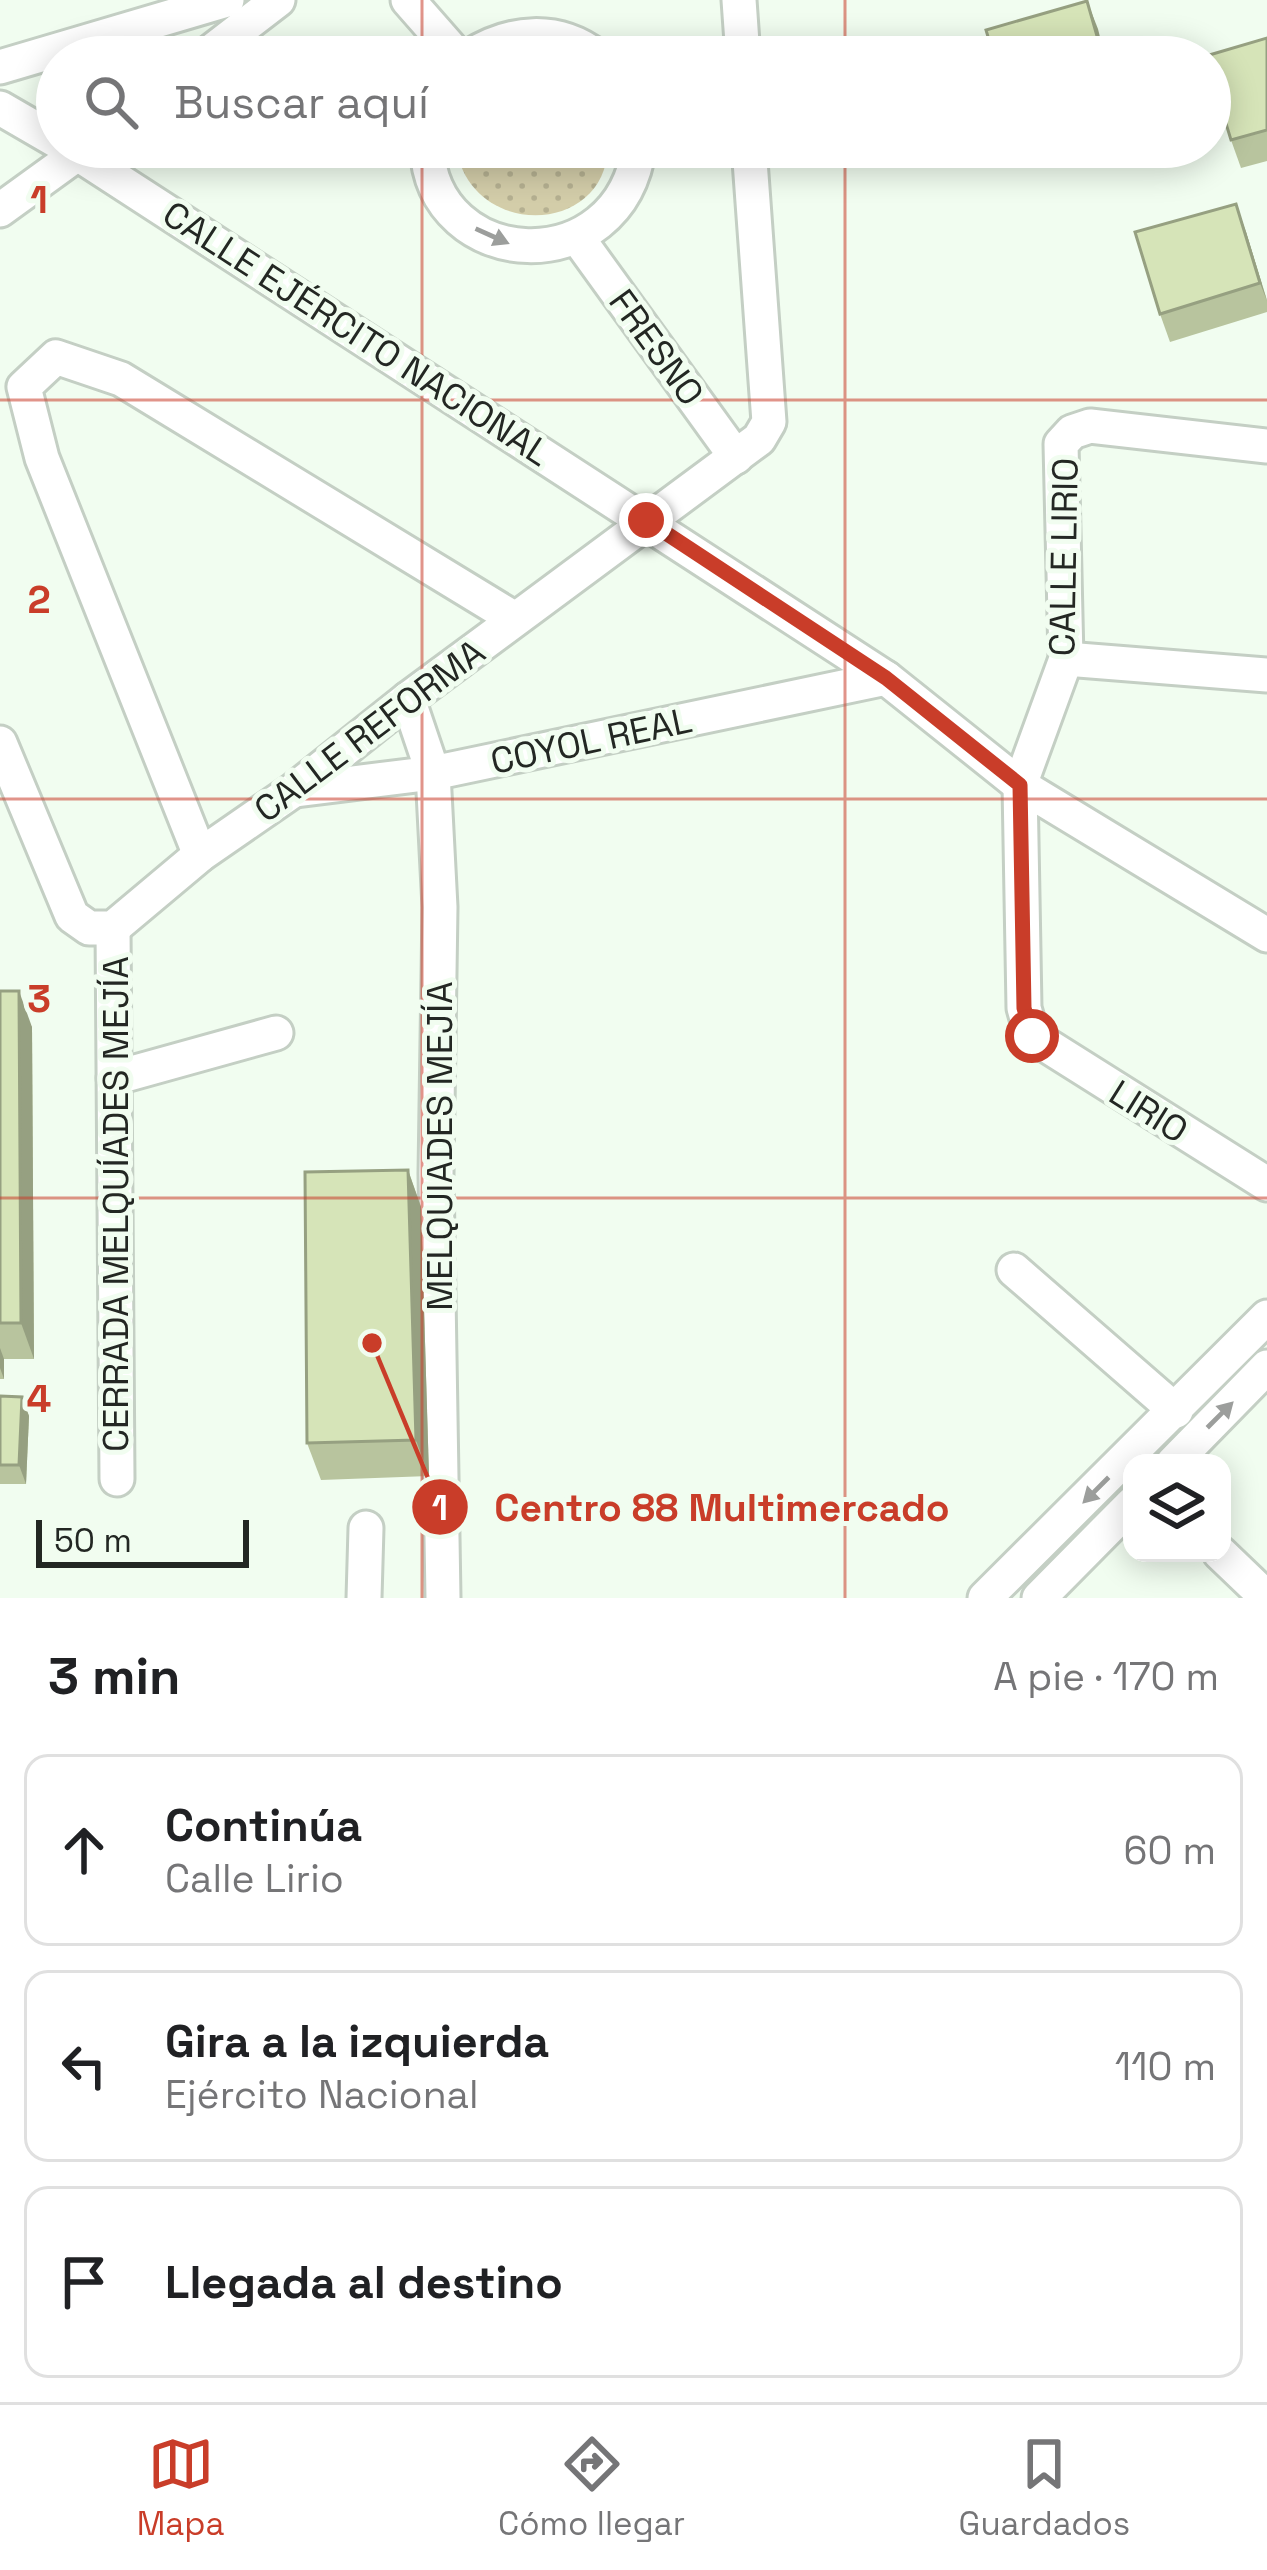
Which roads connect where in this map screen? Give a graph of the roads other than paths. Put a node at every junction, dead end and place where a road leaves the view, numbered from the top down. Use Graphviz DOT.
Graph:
graph roads {
  1 [pos="227,0"];
  2 [pos="278,0"];
  3 [pos="408,0"];
  4 [pos="735,3"];
  5 [pos="105,36"];
  6 [pos="231,36"];
  7 [pos="440,36"];
  8 [pos="740,36"];
  9 [pos="36,56"];
  10 [pos="0,67"];
  11 [pos="0,108"];
  12 [pos="36,128"];
  13 [pos="48,168"];
  14 [pos="104,168"];
  15 [pos="431,168"];
  16 [pos="634,168"];
  17 [pos="751,168"];
  18 [pos="0,210"];
  19 [pos="577,237"];
  20 [pos="1267,446"];
  21 [pos="736,457"];
  22 [pos="646,520"];
  23 [pos="514,619"];
  24 [pos="1066,659"];
  25 [pos="1267,675"];
  26 [pos="886,678"];
  27 [pos="408,699"];
  28 [pos="0,742"];
  29 [pos="433,773"];
  30 [pos="1020,785"];
  31 [pos="294,790"];
  32 [pos="200,855"];
  33 [pos="101,928"];
  34 [pos="1267,935"];
  35 [pos="276,1034"];
  36 [pos="1032,1036"];
  37 [pos="114,1078"];
  38 [pos="1267,1184"];
  39 [pos="1014,1270"];
  40 [pos="1267,1317"];
  41 [pos="1267,1367"];
  42 [pos="1176,1411"];
  43 [pos="1181,1454"];
  44 [pos="117,1479"];
  45 [pos="1123,1513"];
  46 [pos="366,1528"];
  47 [pos="1229,1562"];
  48 [pos="364,1598"];
  49 [pos="443,1598"];
  50 [pos="986,1598"];
  51 [pos="1039,1598"];
  52 [pos="1267,1598"];
  1 -- 5 [label="street"];
  2 -- 6 [label="street"];
  3 -- 7 [label="street"];
  4 -- 8 [label="street"];
  9 -- 10 [label="street"];
  11 -- 12 [label="street, CALLE EJÉRCITO NACIONAL"];
  13 -- 18 [label="street"];
  14 -- 22 [label="street, CALLE EJÉRCITO NACIONAL"];
  15 -- 19 [label="street, one-way"];
  16 -- 19 [label="street"];
  17 -- 21 [label="street, CALLE REFORMA"];
  19 -- 21 [label="street, FRESNO"];
  20 -- 24 [label="street, CALLE LIRIO"];
  21 -- 22 [label="street, CALLE REFORMA"];
  22 -- 23 [label="street, CALLE REFORMA"];
  22 -- 26 [label="street, CALLE EJÉRCITO NACIONAL"];
  23 -- 27 [label="street, CALLE REFORMA"];
  23 -- 32 [label="street"];
  24 -- 25 [label="street"];
  24 -- 30 [label="street, CALLE LIRIO"];
  26 -- 29 [label="street, COYOL REAL"];
  26 -- 30 [label="street, CALLE EJÉRCITO NACIONAL"];
  27 -- 29 [label="street, MELQUIADES MEJÍA"];
  27 -- 31 [label="street, CALLE REFORMA"];
  28 -- 33 [label="street"];
  29 -- 31 [label="street, COYOL REAL"];
  29 -- 49 [label="street, MELQUIADES MEJÍA"];
  30 -- 34 [label="street, CALLE EJÉRCITO NACIONAL"];
  30 -- 36 [label="street, CALLE LIRIO"];
  31 -- 32 [label="street, CALLE REFORMA"];
  32 -- 33 [label="street, CALLE REFORMA"];
  33 -- 37 [label="street, CERRADA MELQUÍADES MEJÍA"];
  35 -- 37 [label="street"];
  36 -- 38 [label="street, LIRIO"];
  37 -- 44 [label="street, CERRADA MELQUÍADES MEJÍA"];
  39 -- 42 [label="street"];
  40 -- 42 [label="street"];
  43 -- 41 [label="street, one-way"];
  42 -- 50 [label="street, one-way"];
  45 -- 51 [label="street"];
  46 -- 48 [label="street"];
  47 -- 52 [label="street"];
}
